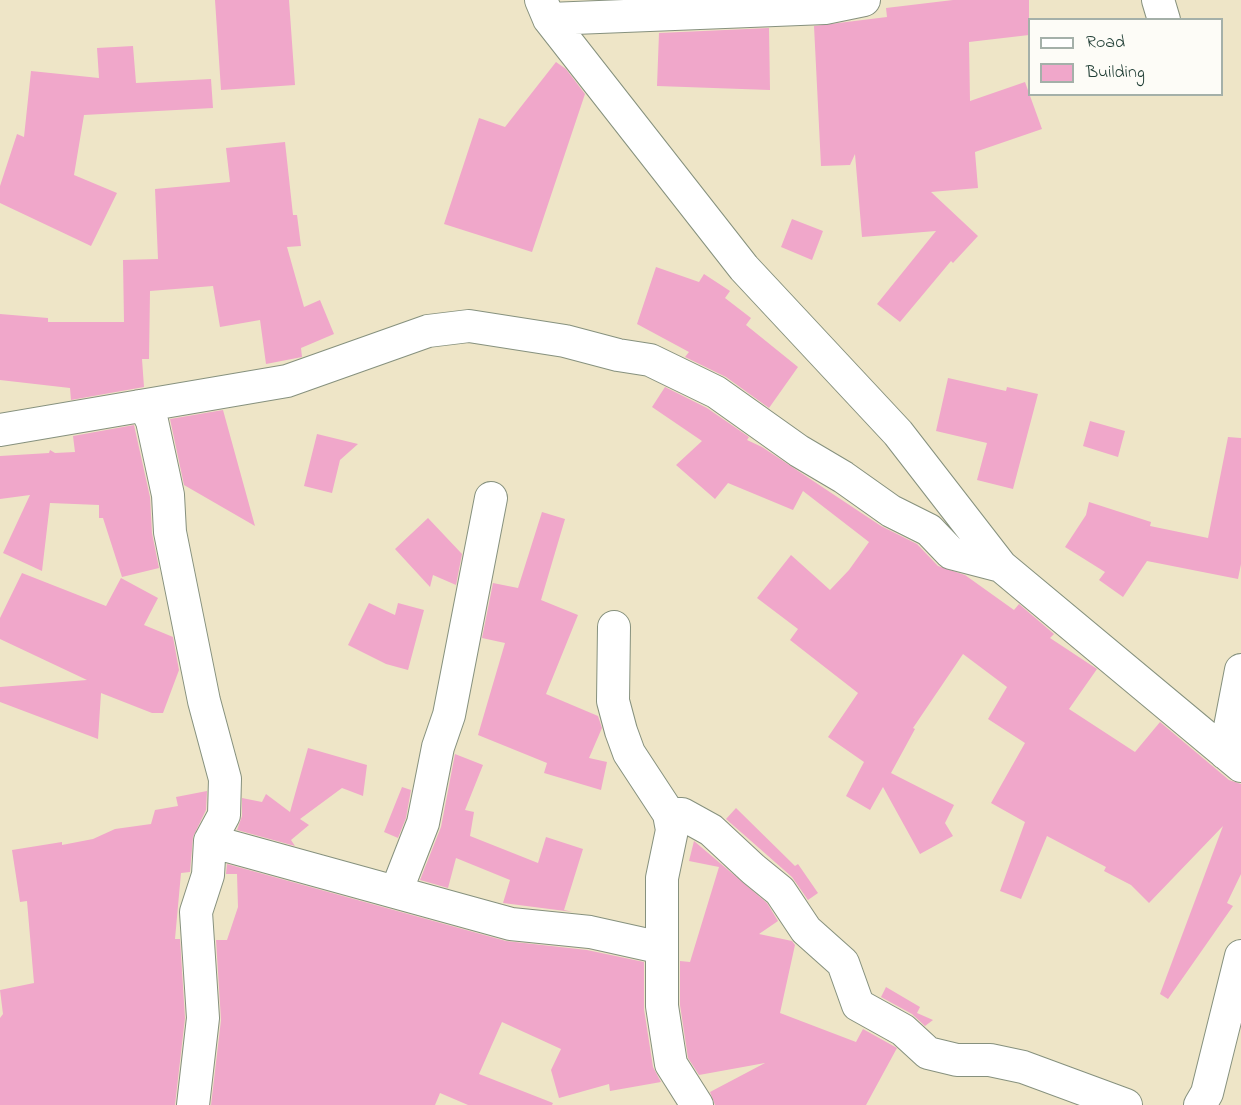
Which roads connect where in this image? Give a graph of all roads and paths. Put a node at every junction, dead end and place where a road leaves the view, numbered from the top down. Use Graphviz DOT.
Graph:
graph roads {
  1 [pos="864,0"];
  2 [pos="1158,0"];
  3 [pos="545,10"];
  4 [pos="1163,18"];
  5 [pos="139,406"];
  6 [pos="0,430"];
  7 [pos="491,498"];
  8 [pos="1001,566"];
  9 [pos="614,627"];
  10 [pos="1241,670"];
  11 [pos="1233,760"];
  12 [pos="669,814"];
  13 [pos="210,841"];
  14 [pos="396,892"];
  15 [pos="662,948"];
  16 [pos="1241,956"];
  17 [pos="194,1105"];
  18 [pos="697,1105"];
  19 [pos="1124,1105"];
  20 [pos="1200,1105"];
  1 -- 3 [label="street"];
  2 -- 4 [label="street"];
  3 -- 8 [label="street"];
  5 -- 6 [label="street"];
  5 -- 8 [label="street"];
  5 -- 13 [label="street"];
  7 -- 14 [label="street"];
  8 -- 11 [label="street"];
  9 -- 12 [label="street"];
  10 -- 11 [label="street"];
  12 -- 15 [label="street"];
  12 -- 19 [label="street"];
  13 -- 14 [label="street"];
  13 -- 17 [label="street"];
  14 -- 15 [label="street"];
  15 -- 18 [label="street"];
  16 -- 20 [label="street"];
}
